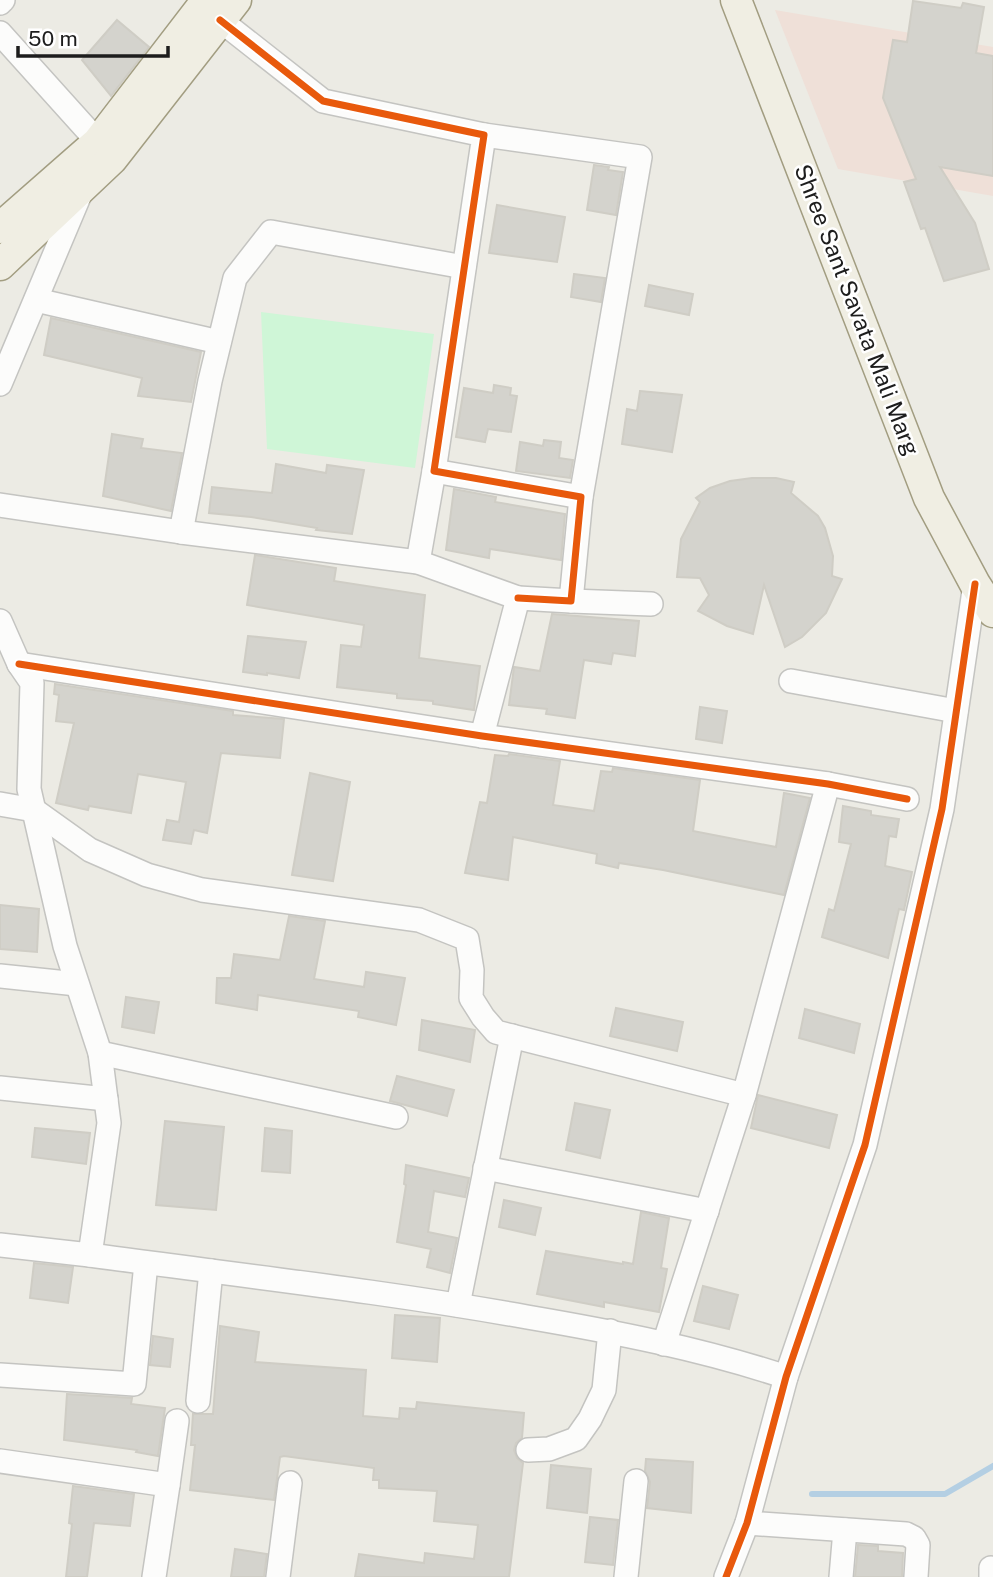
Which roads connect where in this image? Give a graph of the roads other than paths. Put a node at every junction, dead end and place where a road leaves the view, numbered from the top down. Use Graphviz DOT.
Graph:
graph roads {
  1 [pos="736,0"];
  2 [pos="221,7"];
  3 [pos="0,33"];
  4 [pos="484,135"];
  5 [pos="105,150"];
  6 [pos="84,186"];
  7 [pos="0,228"];
  8 [pos="0,265"];
  9 [pos="464,267"];
  10 [pos="36,300"];
  11 [pos="219,342"];
  12 [pos="0,384"];
  13 [pos="433,471"];
  14 [pos="581,497"];
  15 [pos="0,505"];
  16 [pos="181,533"];
  17 [pos="418,562"];
  18 [pos="975,584"];
  19 [pos="518,598"];
  20 [pos="571,601"];
  21 [pos="650,604"];
  22 [pos="993,612"];
  23 [pos="0,621"];
  24 [pos="19,664"];
  25 [pos="791,681"];
  26 [pos="956,711"];
  27 [pos="482,736"];
  28 [pos="828,784"];
  29 [pos="908,799"];
  30 [pos="0,804"];
  31 [pos="34,810"];
  32 [pos="0,976"];
  33 [pos="77,984"];
  34 [pos="512,1036"];
  35 [pos="100,1053"];
  36 [pos="0,1088"];
  37 [pos="744,1095"];
  38 [pos="106,1099"];
  39 [pos="396,1117"];
  40 [pos="485,1168"];
  41 [pos="707,1211"];
  42 [pos="0,1245"];
  43 [pos="90,1255"];
  44 [pos="146,1263"];
  45 [pos="211,1271"];
  46 [pos="458,1305"];
  47 [pos="610,1331"];
  48 [pos="664,1344"];
  49 [pos="0,1375"];
  50 [pos="786,1377"];
  51 [pos="198,1401"];
  52 [pos="177,1421"];
  53 [pos="528,1450"];
  54 [pos="0,1461"];
  55 [pos="636,1481"];
  56 [pos="290,1483"];
  57 [pos="168,1485"];
  58 [pos="747,1523"];
  59 [pos="845,1530"];
  60 [pos="154,1577"];
  61 [pos="278,1577"];
  62 [pos="626,1577"];
  63 [pos="726,1577"];
  64 [pos="841,1577"];
  65 [pos="916,1577"];
  1 -- 18 [label="main road, Shree Sant Savata Mali Marg"];
  2 -- 4 [label="street"];
  2 -- 5 [label="main road"];
  3 -- 5 [label="street"];
  4 -- 9 [label="street"];
  4 -- 14 [label="street"];
  5 -- 6 [label="main road"];
  5 -- 7 [label="main road"];
  6 -- 8 [label="main road"];
  6 -- 10 [label="street"];
  9 -- 11 [label="street"];
  9 -- 13 [label="street"];
  10 -- 11 [label="street"];
  10 -- 12 [label="street"];
  11 -- 16 [label="street"];
  13 -- 14 [label="street"];
  13 -- 17 [label="street"];
  14 -- 20 [label="street"];
  15 -- 16 [label="street"];
  16 -- 17 [label="street"];
  17 -- 19 [label="street"];
  18 -- 22 [label="main road, Shree Sant Savata Mali Marg"];
  18 -- 26 [label="street"];
  19 -- 20 [label="street"];
  19 -- 27 [label="street"];
  20 -- 21 [label="street"];
  23 -- 24 [label="street"];
  24 -- 27 [label="street"];
  24 -- 31 [label="street"];
  25 -- 26 [label="street"];
  26 -- 50 [label="street"];
  27 -- 28 [label="street"];
  28 -- 29 [label="street"];
  28 -- 37 [label="street"];
  30 -- 31 [label="street"];
  31 -- 33 [label="street"];
  31 -- 34 [label="street"];
  32 -- 33 [label="street"];
  33 -- 35 [label="street"];
  34 -- 37 [label="street"];
  34 -- 40 [label="street"];
  35 -- 38 [label="street"];
  35 -- 39 [label="street"];
  36 -- 38 [label="street"];
  37 -- 41 [label="street"];
  38 -- 43 [label="street"];
  40 -- 41 [label="street"];
  40 -- 46 [label="street"];
  41 -- 48 [label="street"];
  42 -- 43 [label="street"];
  43 -- 44 [label="street"];
  44 -- 45 [label="street"];
  44 -- 49 [label="street"];
  45 -- 46 [label="street"];
  45 -- 51 [label="street"];
  46 -- 47 [label="street"];
  47 -- 48 [label="street"];
  47 -- 53 [label="street"];
  48 -- 50 [label="street"];
  50 -- 58 [label="street"];
  52 -- 57 [label="street"];
  54 -- 57 [label="street"];
  55 -- 62 [label="street"];
  56 -- 61 [label="street"];
  57 -- 60 [label="street"];
  58 -- 59 [label="street"];
  58 -- 63 [label="street"];
  59 -- 64 [label="street"];
  59 -- 65 [label="street"];
}
